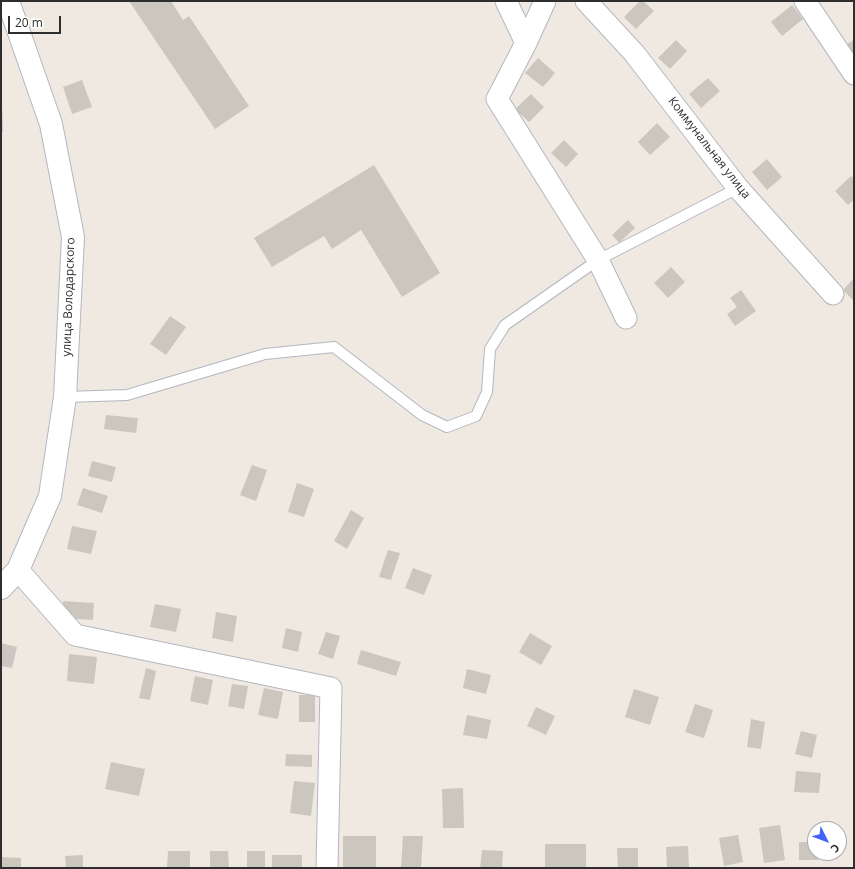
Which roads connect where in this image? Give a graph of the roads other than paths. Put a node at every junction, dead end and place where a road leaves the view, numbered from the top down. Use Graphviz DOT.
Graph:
graph roads {
  1 [pos="8,1"];
  2 [pos="506,1"];
  3 [pos="545,1"];
  4 [pos="586,1"];
  5 [pos="805,1"];
  6 [pos="526,43"];
  7 [pos="854,74"];
  8 [pos="738,188"];
  9 [pos="598,260"];
  10 [pos="833,294"];
  11 [pos="626,318"];
  12 [pos="65,397"];
  13 [pos="18,570"];
  14 [pos="1,588"];
  15 [pos="327,868"];
  1 -- 12 [label="street, улица Володарского"];
  2 -- 6 [label="street"];
  3 -- 6 [label="street"];
  4 -- 8 [label="street, Коммунальная улица"];
  5 -- 7 [label="street"];
  6 -- 9 [label="street"];
  8 -- 9 [label="lane"];
  8 -- 10 [label="street, Коммунальная улица"];
  9 -- 11 [label="street"];
  9 -- 12 [label="lane"];
  12 -- 13 [label="street, улица Володарского"];
  13 -- 14 [label="street, улица Володарского"];
  13 -- 15 [label="street"];
}
